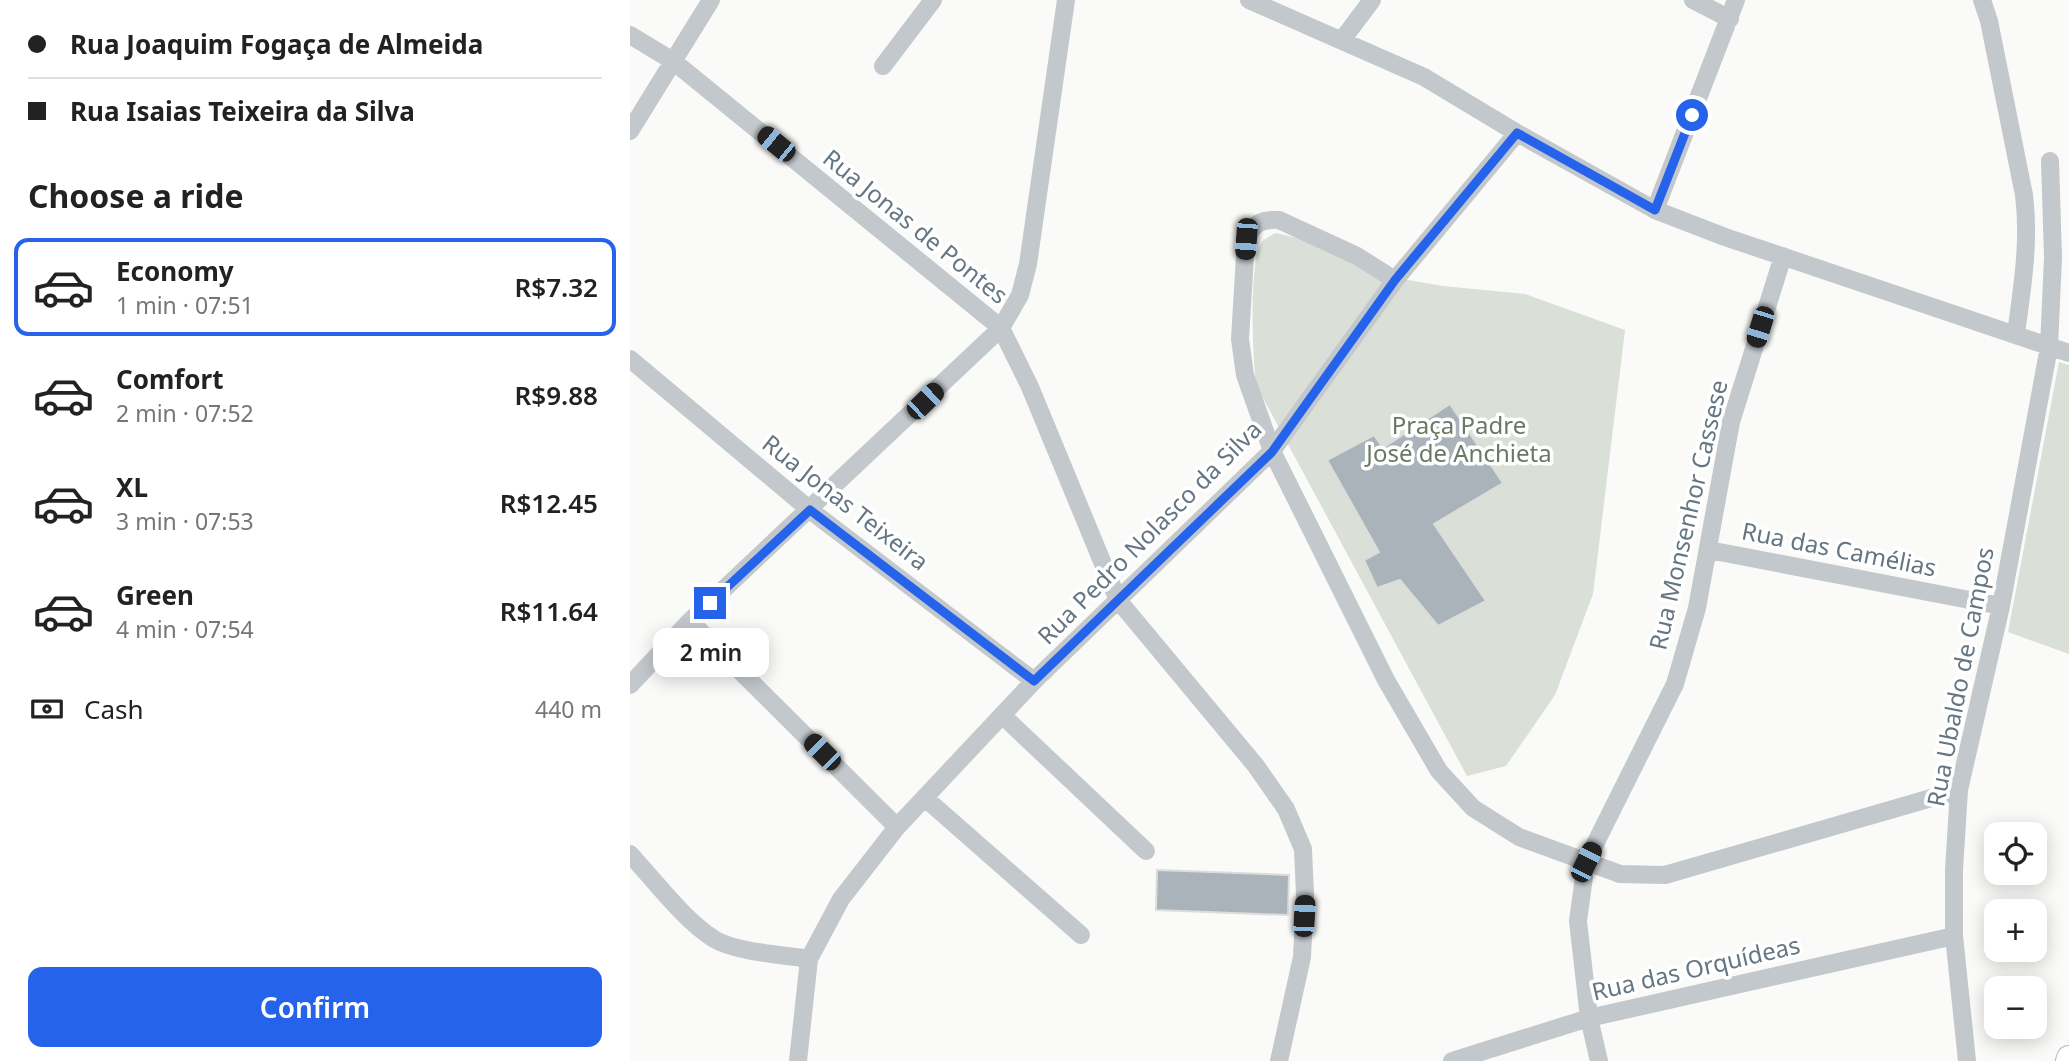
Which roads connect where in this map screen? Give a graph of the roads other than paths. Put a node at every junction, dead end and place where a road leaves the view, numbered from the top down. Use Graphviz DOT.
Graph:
graph roads {
  1 [pos="711,0"];
  2 [pos="933,0"];
  3 [pos="1066,0"];
  4 [pos="1249,0"];
  5 [pos="1372,0"];
  6 [pos="1693,0"];
  7 [pos="1736,0"];
  8 [pos="1982,0"];
  9 [pos="1730,19"];
  10 [pos="630,35"];
  11 [pos="1342,40"];
  12 [pos="673,61"];
  13 [pos="883,66"];
  14 [pos="630,131"];
  15 [pos="1517,133"];
  16 [pos="2050,161"];
  17 [pos="1655,210"];
  18 [pos="1783,256"];
  19 [pos="1395,280"];
  20 [pos="1001,328"];
  21 [pos="2016,334"];
  22 [pos="2049,347"];
  23 [pos="2069,353"];
  24 [pos="630,359"];
  25 [pos="1272,452"];
  26 [pos="810,510"];
  27 [pos="1709,550"];
  28 [pos="1118,600"];
  29 [pos="2001,606"];
  30 [pos="690,621"];
  31 [pos="1034,681"];
  32 [pos="630,685"];
  33 [pos="1003,716"];
  34 [pos="1959,790"];
  35 [pos="925,798"];
  36 [pos="897,827"];
  37 [pos="1146,851"];
  38 [pos="630,854"];
  39 [pos="1586,862"];
  40 [pos="1081,935"];
  41 [pos="1954,936"];
  42 [pos="809,959"];
  43 [pos="1589,1018"];
  44 [pos="798,1061"];
  45 [pos="1279,1061"];
  46 [pos="1452,1061"];
  47 [pos="1599,1061"];
  48 [pos="1968,1061"];
  1 -- 12 [label="street"];
  2 -- 13 [label="street"];
  3 -- 20 [label="street"];
  4 -- 11 [label="street"];
  5 -- 11 [label="street"];
  6 -- 9 [label="street"];
  7 -- 9 [label="street"];
  8 -- 21 [label="street"];
  9 -- 17 [label="street"];
  10 -- 12 [label="street, Rua Jonas de Pontes"];
  11 -- 15 [label="street"];
  12 -- 14 [label="street"];
  12 -- 20 [label="street, Rua Jonas de Pontes"];
  15 -- 17 [label="street"];
  15 -- 19 [label="street, Rua Pedro Nolasco da Silva"];
  16 -- 22 [label="street, Rua Ubaldo de Campos"];
  17 -- 18 [label="street"];
  18 -- 21 [label="street"];
  18 -- 27 [label="street, Rua Monsenhor Cassese"];
  19 -- 25 [label="street, Rua Pedro Nolasco da Silva"];
  19 -- 25 [label="street"];
  20 -- 26 [label="street"];
  20 -- 28 [label="street, Rua Jonas de Pontes"];
  21 -- 22 [label="street"];
  22 -- 23 [label="street"];
  22 -- 29 [label="street, Rua Ubaldo de Campos"];
  24 -- 26 [label="street, Rua Jonas Teixeira"];
  25 -- 28 [label="street, Rua Pedro Nolasco da Silva"];
  25 -- 39 [label="street"];
  26 -- 30 [label="street"];
  26 -- 31 [label="street, Rua Jonas Teixeira"];
  27 -- 29 [label="street, Rua das Camélias"];
  27 -- 39 [label="street, Rua Monsenhor Cassese"];
  28 -- 31 [label="street, Rua Pedro Nolasco da Silva"];
  28 -- 45 [label="street, Rua Jonas de Pontes"];
  29 -- 34 [label="street, Rua Ubaldo de Campos"];
  30 -- 32 [label="street"];
  30 -- 36 [label="street"];
  31 -- 33 [label="street, Rua Pedro Nolasco da Silva"];
  33 -- 35 [label="street, Rua Pedro Nolasco da Silva"];
  33 -- 37 [label="street"];
  34 -- 39 [label="street"];
  34 -- 41 [label="street, Rua Ubaldo de Campos"];
  35 -- 36 [label="street, Rua Pedro Nolasco da Silva"];
  35 -- 40 [label="street"];
  36 -- 42 [label="street, Rua Pedro Nolasco da Silva"];
  38 -- 42 [label="street"];
  39 -- 43 [label="street, Rua Monsenhor Cassese"];
  41 -- 43 [label="street, Rua das Orquídeas"];
  41 -- 48 [label="street, Rua Ubaldo de Campos"];
  42 -- 44 [label="street"];
  43 -- 46 [label="street, Rua das Orquídeas"];
  43 -- 47 [label="street, Rua Monsenhor Cassese"];
}
